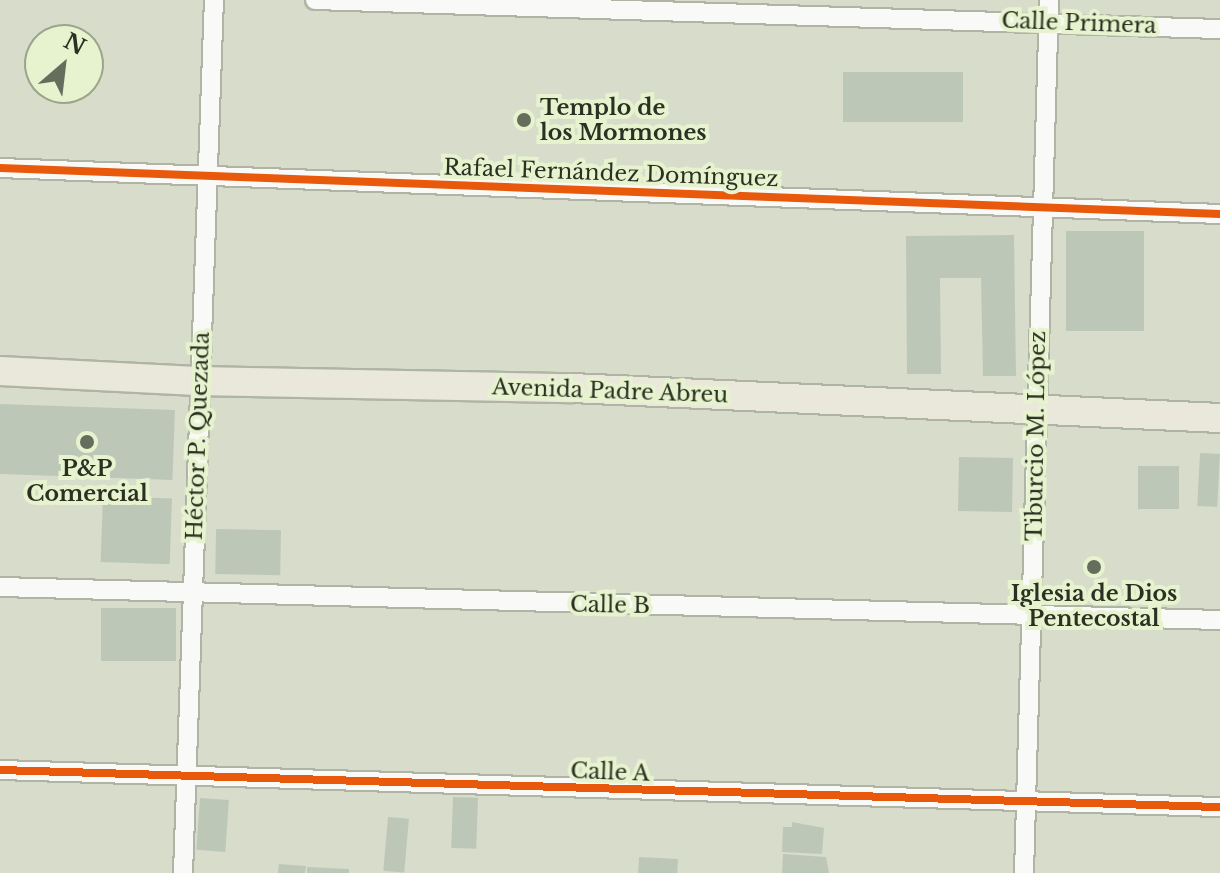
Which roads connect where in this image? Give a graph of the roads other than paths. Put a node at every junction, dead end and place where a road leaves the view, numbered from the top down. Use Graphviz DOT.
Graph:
graph roads {
  1 [pos="214,0"];
  2 [pos="315,0"];
  3 [pos="1049,0"];
  4 [pos="378,2"];
  5 [pos="1047,21"];
  6 [pos="1220,29"];
  7 [pos="0,168"];
  8 [pos="210,176"];
  9 [pos="1040,209"];
  10 [pos="1220,214"];
  11 [pos="0,371"];
  12 [pos="197,381"];
  13 [pos="1035,412"];
  14 [pos="1220,418"];
  15 [pos="0,587"];
  16 [pos="194,596"];
  17 [pos="1034,615"];
  18 [pos="1220,620"];
  19 [pos="0,770"];
  20 [pos="188,777"];
  21 [pos="1027,802"];
  22 [pos="1220,807"];
  23 [pos="183,873"];
  24 [pos="1024,873"];
  1 -- 8 [label="street, Héctor P. Quezada"];
  2 -- 4 [label="street, Calle Primera"];
  3 -- 5 [label="street, Tiburcio M. López"];
  4 -- 5 [label="street, Calle Primera"];
  5 -- 6 [label="street, Calle Primera"];
  5 -- 9 [label="street, Tiburcio M. López"];
  7 -- 8 [label="street, Rafael Fernández Domínguez"];
  8 -- 9 [label="street, Rafael Fernández Domínguez"];
  8 -- 12 [label="street, Héctor P. Quezada"];
  9 -- 10 [label="street, Rafael Fernández Domínguez"];
  9 -- 13 [label="street, Tiburcio M. López"];
  11 -- 12 [label="main road, Avenida Padre Abreu"];
  12 -- 13 [label="main road, Avenida Padre Abreu"];
  12 -- 16 [label="street, Héctor P. Quezada"];
  13 -- 14 [label="main road, Avenida Padre Abreu"];
  13 -- 17 [label="street, Tiburcio M. López"];
  15 -- 16 [label="street, Calle B"];
  16 -- 17 [label="street, Calle B"];
  16 -- 20 [label="street, Héctor P. Quezada"];
  17 -- 18 [label="street, Calle B"];
  17 -- 21 [label="street, Tiburcio M. López"];
  19 -- 20 [label="street, Calle A"];
  20 -- 21 [label="street, Calle A"];
  20 -- 23 [label="street, Héctor P. Quezada"];
  21 -- 22 [label="street, Calle A"];
  21 -- 24 [label="street, Tiburcio M. López"];
}
